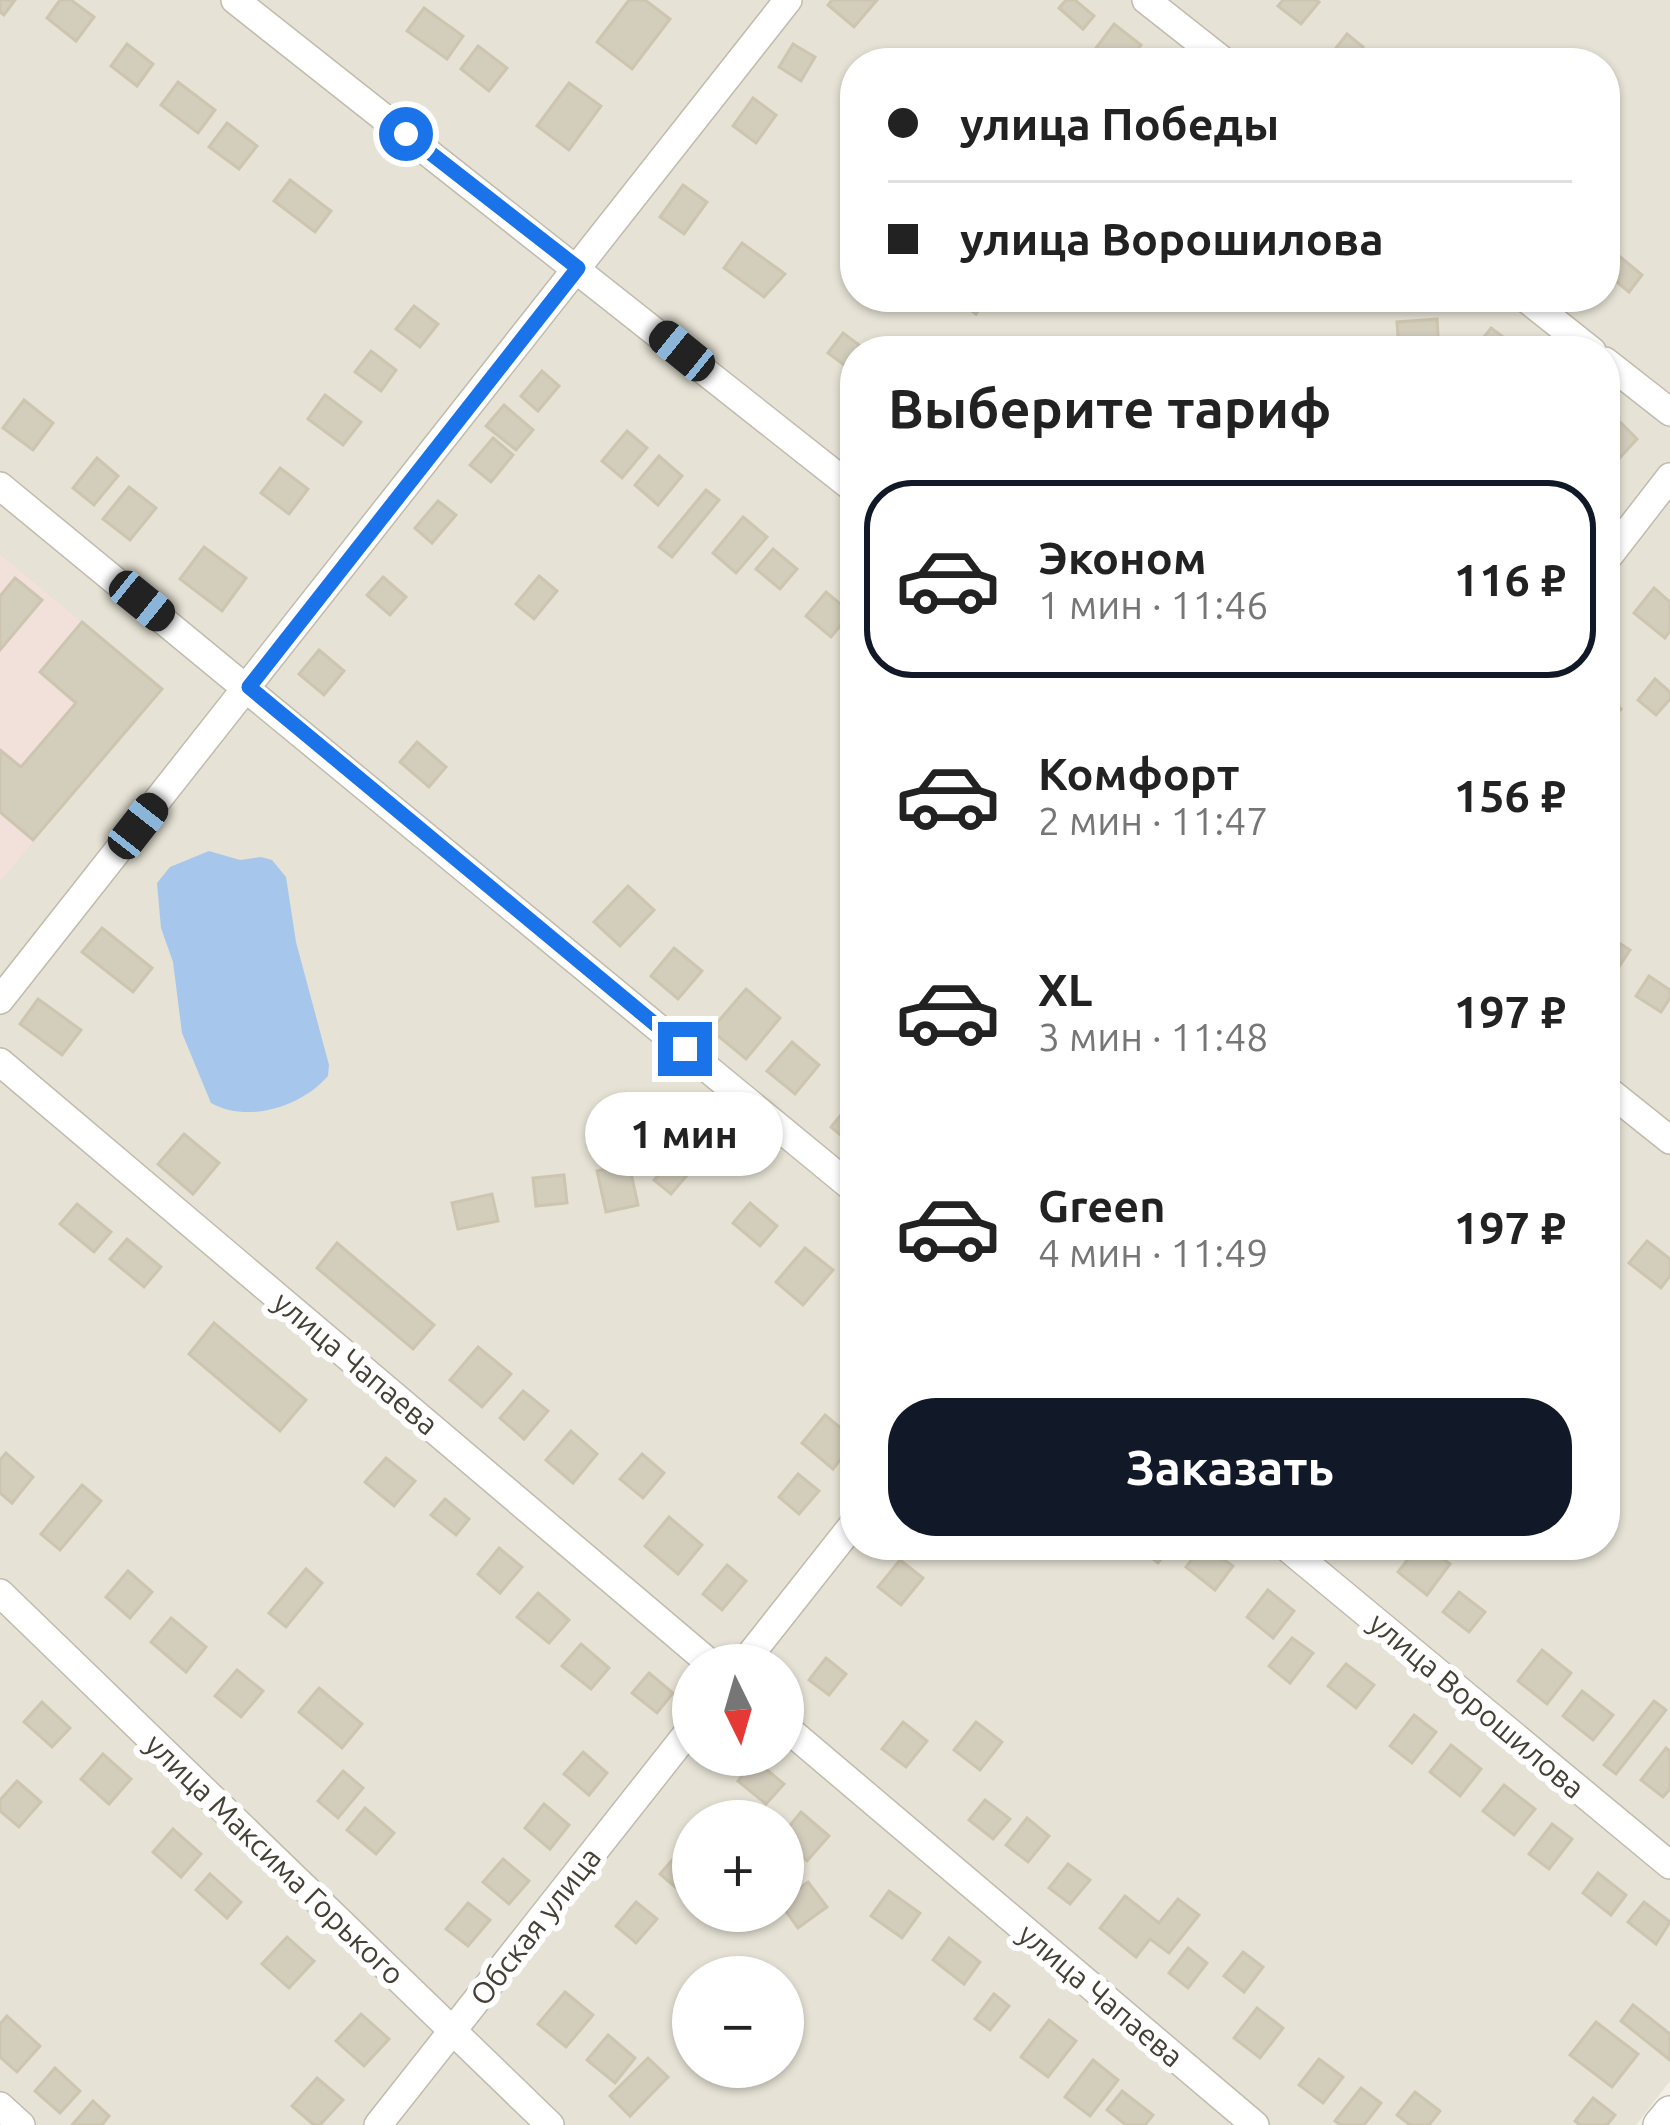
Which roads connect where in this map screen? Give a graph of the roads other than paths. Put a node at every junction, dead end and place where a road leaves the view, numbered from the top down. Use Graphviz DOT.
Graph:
graph roads {
  1 [pos="236,0"];
  2 [pos="788,0"];
  3 [pos="1146,0"];
  4 [pos="1207,48"];
  5 [pos="578,268"];
  6 [pos="1543,312"];
  7 [pos="1573,336"];
  8 [pos="1620,373"];
  9 [pos="1670,412"];
  10 [pos="1670,477"];
  11 [pos="840,478"];
  12 [pos="0,486"];
  13 [pos="1620,542"];
  14 [pos="249,687"];
  15 [pos="0,1000"];
  16 [pos="0,1061"];
  17 [pos="1620,1100"];
  18 [pos="1670,1140"];
  19 [pos="840,1178"];
  20 [pos="840,1541"];
  21 [pos="1302,1560"];
  22 [pos="0,1593"];
  23 [pos="687,1644"];
  24 [pos="759,1644"];
  25 [pos="804,1743"];
  26 [pos="672,1753"];
  27 [pos="1670,1864"];
  28 [pos="452,2031"];
  29 [pos="0,2106"];
  30 [pos="1670,2113"];
  31 [pos="21,2125"];
  32 [pos="377,2125"];
  33 [pos="550,2125"];
  34 [pos="1255,2125"];
  35 [pos="1660,2125"];
  1 -- 5 [label="street"];
  2 -- 5 [label="street"];
  3 -- 4 [label="street"];
  5 -- 11 [label="street"];
  5 -- 14 [label="street"];
  6 -- 7 [label="street"];
  8 -- 9 [label="street"];
  10 -- 13 [label="street"];
  12 -- 14 [label="street"];
  14 -- 15 [label="street"];
  14 -- 19 [label="street"];
  16 -- 23 [label="street, улица Чапаева"];
  17 -- 18 [label="street"];
  20 -- 24 [label="street"];
  21 -- 27 [label="street, улица Ворошилова"];
  22 -- 28 [label="street, улица Максима Горького"];
  25 -- 34 [label="street, улица Чапаева"];
  26 -- 28 [label="street, Обская улица"];
  28 -- 32 [label="street, Обская улица"];
  28 -- 33 [label="street, улица Максима Горького"];
  29 -- 31 [label="street"];
  30 -- 35 [label="street"];
}
